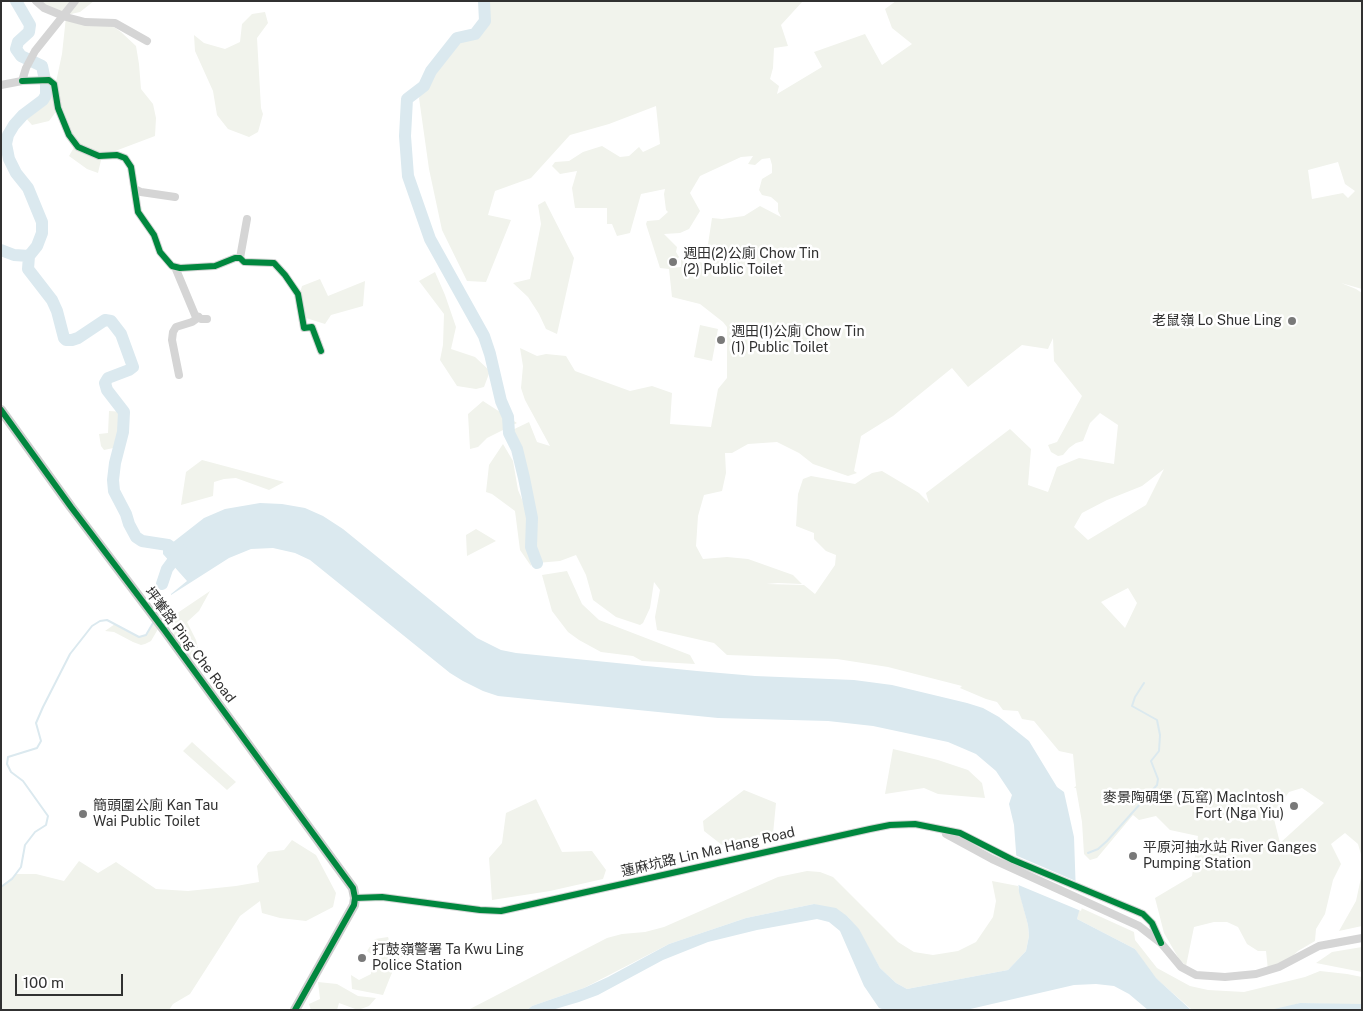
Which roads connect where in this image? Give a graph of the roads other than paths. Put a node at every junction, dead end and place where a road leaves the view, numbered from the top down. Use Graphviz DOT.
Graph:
graph roads {
  1 [pos="36,1"];
  2 [pos="75,1"];
  3 [pos="62,16"];
  4 [pos="147,41"];
  5 [pos="22,81"];
  6 [pos="1,85"];
  7 [pos="135,189"];
  8 [pos="175,197"];
  9 [pos="247,219"];
  10 [pos="240,258"];
  11 [pos="175,266"];
  12 [pos="320,351"];
  13 [pos="179,375"];
  14 [pos="1,410"];
  15 [pos="1011,863"];
  16 [pos="355,898"];
  17 [pos="1362,938"];
  18 [pos="1161,943"];
  19 [pos="295,1010"];
  1 -- 3 [label="street"];
  2 -- 3 [label="street"];
  3 -- 4 [label="street"];
  3 -- 5 [label="street"];
  5 -- 6 [label="street"];
  5 -- 7 [label="street"];
  7 -- 8 [label="street"];
  7 -- 11 [label="street"];
  9 -- 10 [label="street"];
  10 -- 11 [label="street"];
  10 -- 12 [label="street"];
  11 -- 13 [label="street"];
  14 -- 16 [label="street, 坪輋路 Ping Che Road"];
  15 -- 16 [label="street, 蓮麻坑路 Lin Ma Hang Road"];
  15 -- 18 [label="street, 蓮麻坑路 Lin Ma Hang Road"];
  15 -- 18 [label="street, 蓮麻坑路 Lin Ma Hang Road"];
  16 -- 19 [label="street"];
  17 -- 18 [label="street, 蓮麻坑路 Lin Ma Hang Road"];
}
